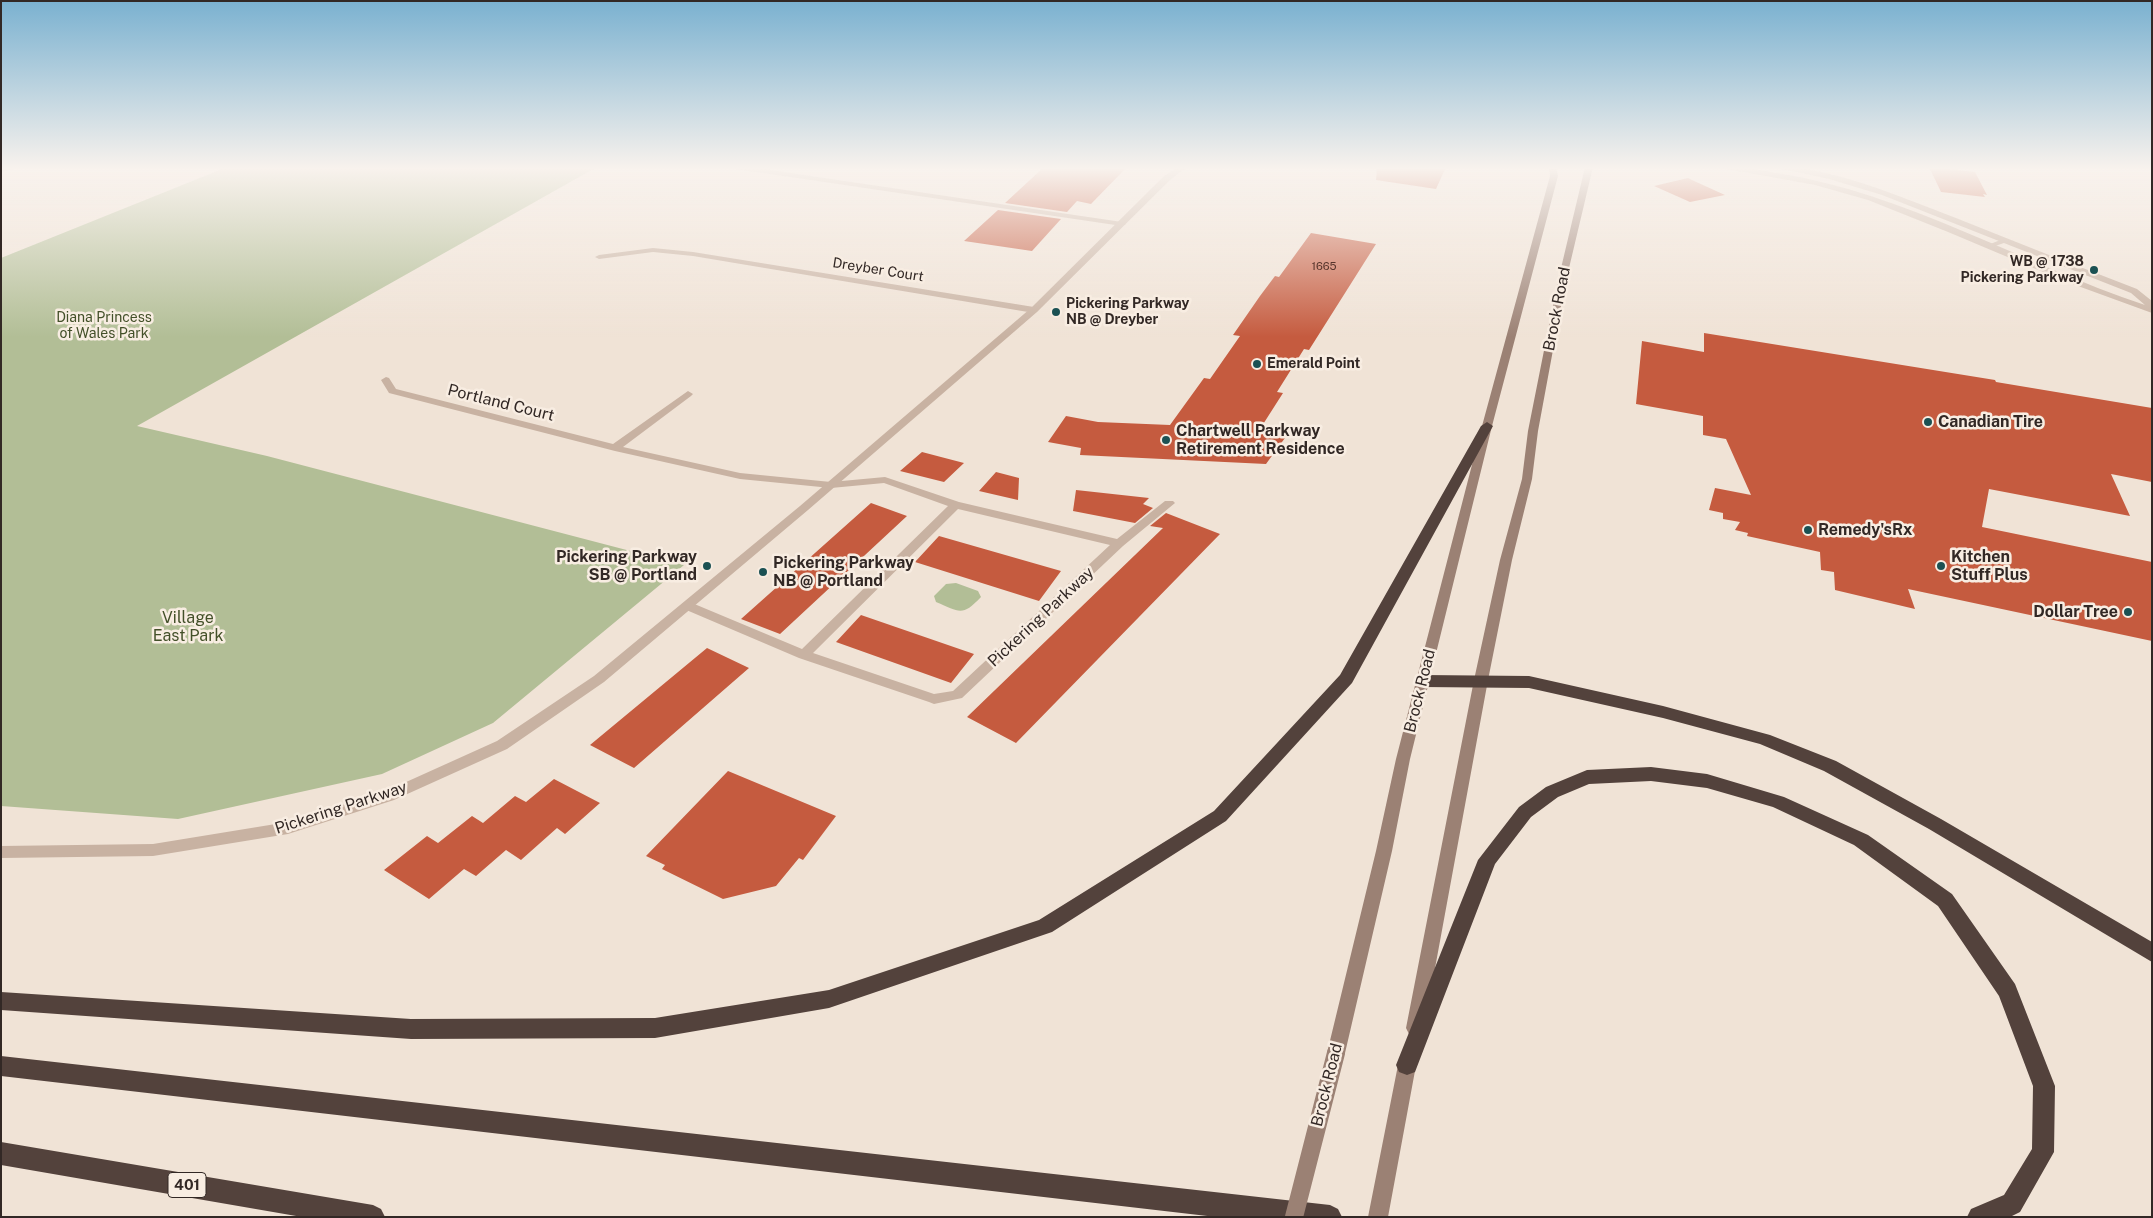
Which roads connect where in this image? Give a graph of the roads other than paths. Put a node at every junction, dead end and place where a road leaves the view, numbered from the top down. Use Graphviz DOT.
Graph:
graph roads {
  1 [pos="1122,224"];
  2 [pos="1541,224"];
  3 [pos="1577,224"];
  4 [pos="1934,224"];
  5 [pos="1963,224"];
  6 [pos="2006,241"];
  7 [pos="1989,246"];
  8 [pos="599,256"];
  9 [pos="2152,306"];
  10 [pos="1034,310"];
  11 [pos="2152,310"];
  12 [pos="386,380"];
  13 [pos="688,394"];
  14 [pos="1487,426"];
  15 [pos="615,448"];
  16 [pos="830,485"];
  17 [pos="1169,503"];
  18 [pos="956,504"];
  19 [pos="1119,543"];
  20 [pos="688,606"];
  21 [pos="804,655"];
  22 [pos="1481,680"];
  23 [pos="1423,681"];
  24 [pos="1,852"];
  25 [pos="2152,953"];
  26 [pos="1,1001"];
  27 [pos="1408,1065"];
  28 [pos="1,1066"];
  29 [pos="1,1154"];
  30 [pos="372,1217"];
  31 [pos="1294,1217"];
  32 [pos="1330,1217"];
  33 [pos="1378,1217"];
  34 [pos="1979,1217"];
  1 -- 10 [label="street, Pickering Parkway"];
  2 -- 14 [label="main road, Brock Road"];
  3 -- 22 [label="main road, Brock Road"];
  4 -- 7 [label="street"];
  5 -- 6 [label="street"];
  6 -- 7 [label="street"];
  6 -- 9 [label="street"];
  7 -- 11 [label="street"];
  8 -- 10 [label="street, Dreyber Court"];
  10 -- 16 [label="street, Pickering Parkway"];
  12 -- 15 [label="street, Portland Court"];
  13 -- 15 [label="street"];
  14 -- 23 [label="main road, Brock Road"];
  14 -- 26 [label="highway"];
  15 -- 16 [label="street, Portland Court"];
  16 -- 18 [label="street"];
  16 -- 20 [label="street, Pickering Parkway"];
  17 -- 19 [label="street, Pickering Parkway"];
  18 -- 19 [label="street"];
  18 -- 21 [label="street"];
  19 -- 21 [label="street, Pickering Parkway"];
  20 -- 21 [label="street, Pickering Parkway"];
  20 -- 24 [label="street, Pickering Parkway"];
  22 -- 23 [label="highway"];
  22 -- 25 [label="highway"];
  22 -- 27 [label="main road, Brock Road"];
  23 -- 31 [label="main road, Brock Road, bridge"];
  27 -- 33 [label="main road, Brock Road"];
  27 -- 34 [label="highway"];
  28 -- 32 [label="highway"];
  29 -- 30 [label="highway, 401"];
}
